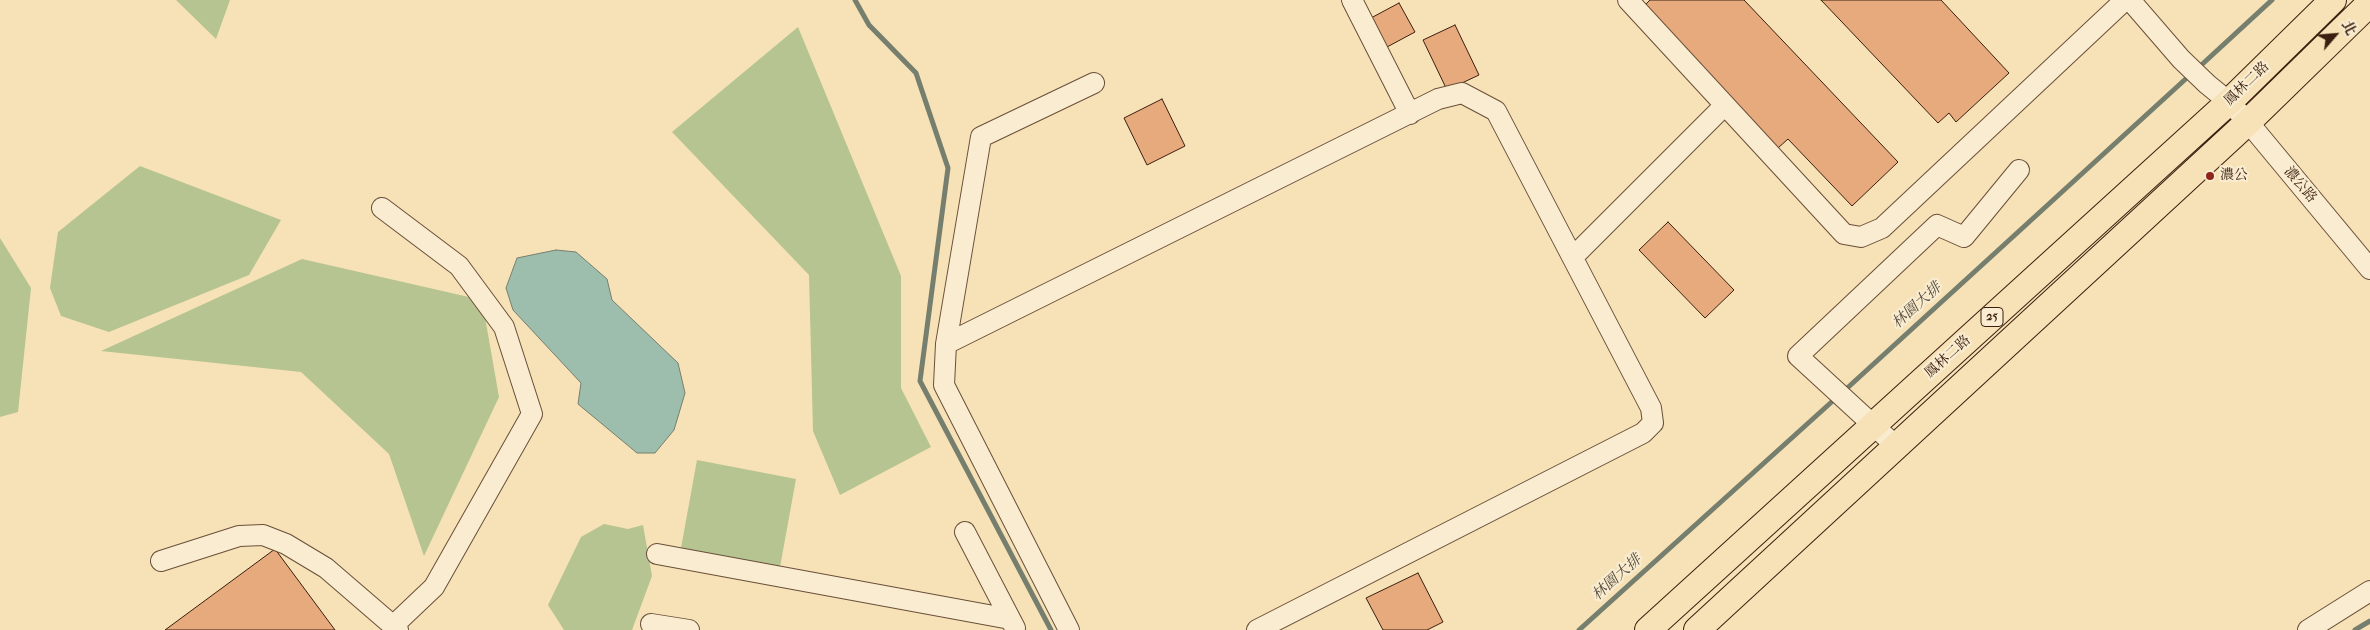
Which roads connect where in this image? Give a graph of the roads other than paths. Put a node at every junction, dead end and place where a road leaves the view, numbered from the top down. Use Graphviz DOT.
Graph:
graph roads {
  1 [pos="1352,0"];
  2 [pos="1628,0"];
  3 [pos="2125,0"];
  4 [pos="2130,0"];
  5 [pos="2333,0"];
  6 [pos="2370,3"];
  7 [pos="1094,83"];
  8 [pos="2229,102"];
  9 [pos="1725,105"];
  10 [pos="1410,114"];
  11 [pos="2248,122"];
  12 [pos="2019,170"];
  13 [pos="382,208"];
  14 [pos="1573,258"];
  15 [pos="2370,269"];
  16 [pos="946,344"];
  17 [pos="1865,419"];
  18 [pos="1897,446"];
  19 [pos="965,532"];
  20 [pos="657,554"];
  21 [pos="161,561"];
  22 [pos="2370,591"];
  23 [pos="651,624"];
  24 [pos="1013,624"];
  25 [pos="396,628"];
  26 [pos="689,630"];
  27 [pos="1069,630"];
  28 [pos="1256,630"];
  29 [pos="1648,630"];
  30 [pos="1698,630"];
  31 [pos="2308,630"];
  1 -- 10 [label="street"];
  2 -- 9 [label="street"];
  3 -- 9 [label="street"];
  4 -- 8 [label="street, 濃公路"];
  5 -- 8 [label="main road, 鳳林二路 / 25"];
  6 -- 11 [label="main road, 鳳林二路 / 25"];
  7 -- 16 [label="street"];
  8 -- 11 [label="street, 濃公路"];
  8 -- 17 [label="main road, 鳳林二路 / 25"];
  9 -- 14 [label="street"];
  10 -- 14 [label="street"];
  10 -- 16 [label="street"];
  11 -- 15 [label="street, 濃公路"];
  11 -- 18 [label="main road, 鳳林二路 / 25"];
  12 -- 17 [label="street"];
  13 -- 25 [label="street"];
  14 -- 28 [label="street"];
  16 -- 27 [label="street"];
  17 -- 18 [label="street"];
  17 -- 29 [label="main road, 鳳林二路 / 25"];
  18 -- 30 [label="main road, 鳳林二路 / 25"];
  19 -- 24 [label="street"];
  20 -- 24 [label="street"];
  21 -- 25 [label="street"];
  22 -- 31 [label="street"];
  23 -- 26 [label="street"];
}
